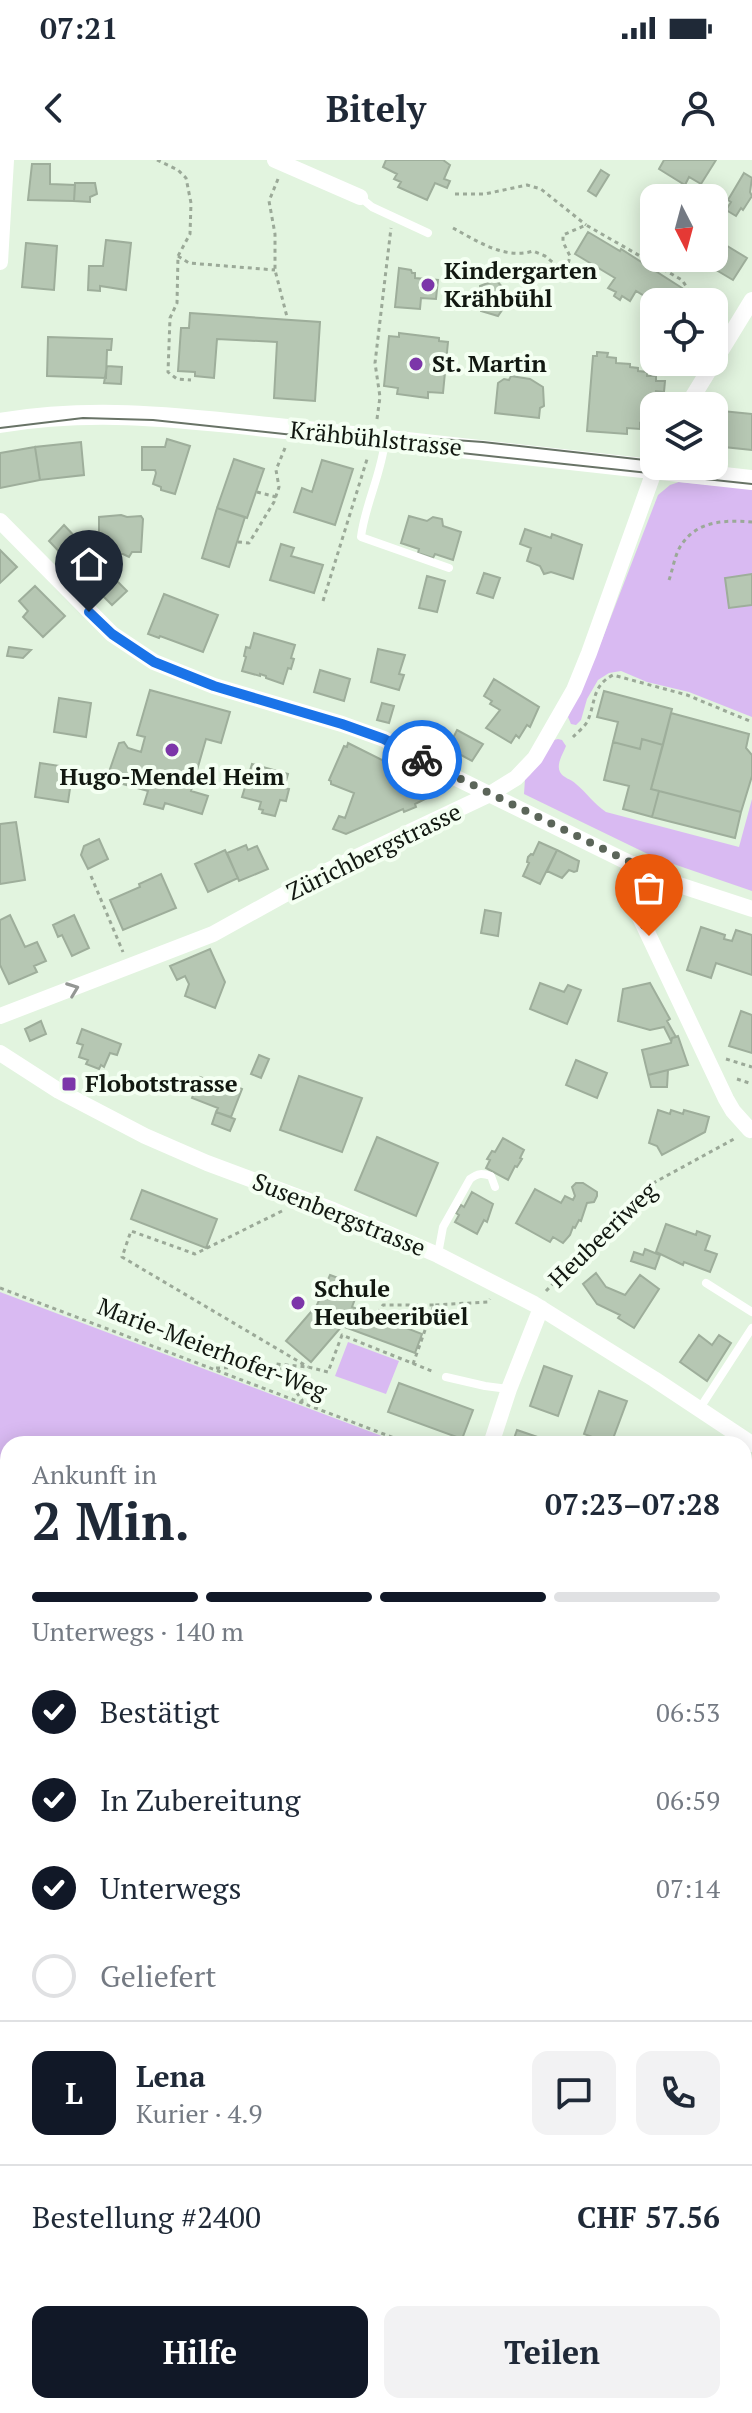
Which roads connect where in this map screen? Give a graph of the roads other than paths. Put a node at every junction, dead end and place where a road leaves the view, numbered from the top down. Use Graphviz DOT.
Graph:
graph roads {
  1 [pos="6,160"];
  2 [pos="277,166"];
  3 [pos="360,197"];
  4 [pos="428,233"];
  5 [pos="0,262"];
  6 [pos="752,300"];
  7 [pos="728,339"];
  8 [pos="0,423"];
  9 [pos="377,438"];
  10 [pos="640,465"];
  11 [pos="728,477"];
  12 [pos="651,480"];
  13 [pos="752,480"];
  14 [pos="0,521"];
  15 [pos="449,568"];
  16 [pos="490,794"];
  17 [pos="634,864"];
  18 [pos="752,909"];
  19 [pos="0,1016"];
  20 [pos="0,1053"];
  21 [pos="751,1129"];
  22 [pos="495,1187"];
  23 [pos="438,1255"];
  24 [pos="706,1283"];
  25 [pos="541,1303"];
  26 [pos="752,1312"];
  27 [pos="752,1328"];
  28 [pos="446,1377"];
  29 [pos="509,1389"];
  30 [pos="700,1408"];
  31 [pos="494,1436"];
  32 [pos="740,1436"];
  1 -- 5 [label="street"];
  2 -- 3 [label="street"];
  3 -- 4 [label="lane"];
  6 -- 7 [label="street"];
  8 -- 9 [label="street, Krähbühlstrasse"];
  9 -- 10 [label="street, Krähbühlstrasse"];
  9 -- 15 [label="lane"];
  11 -- 13 [label="street, Krähbühlstrasse"];
  12 -- 16 [label="street, Zürichbergstrasse"];
  14 -- 16 [label="street"];
  16 -- 17 [label="street"];
  19 -- 16 [label="street, Zürichbergstrasse, one-way"];
  17 -- 18 [label="street"];
  17 -- 21 [label="street"];
  20 -- 23 [label="street, Susenbergstrasse"];
  22 -- 23 [label="lane"];
  23 -- 25 [label="street, Susenbergstrasse"];
  24 -- 26 [label="lane"];
  25 -- 29 [label="street, Heubeeriweg"];
  25 -- 30 [label="street, Susenbergstrasse"];
  27 -- 30 [label="lane"];
  28 -- 29 [label="lane"];
  29 -- 31 [label="street, Heubeeriweg"];
  30 -- 32 [label="street, Susenbergstrasse"];
}
